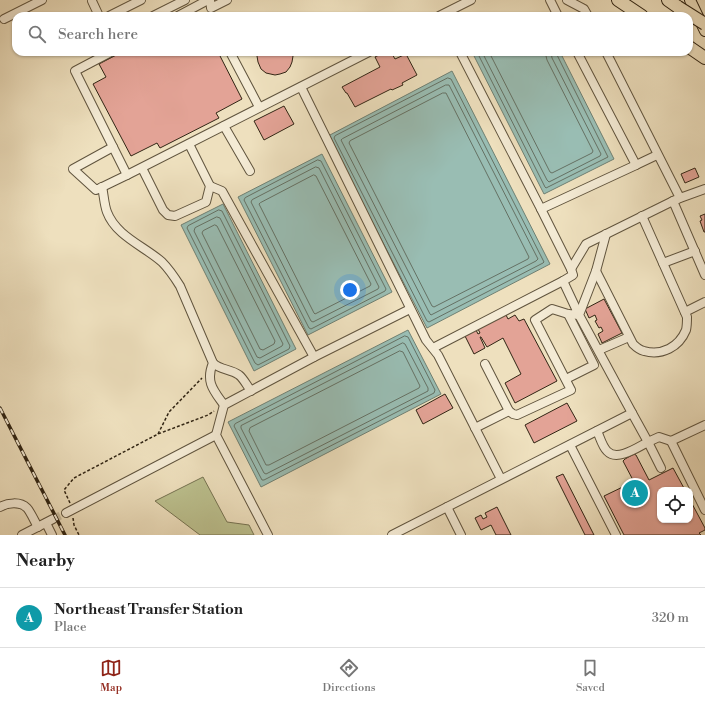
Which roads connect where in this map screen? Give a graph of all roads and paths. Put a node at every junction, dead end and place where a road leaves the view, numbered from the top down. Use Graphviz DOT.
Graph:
graph roads {
  1 [pos="42,0"];
  2 [pos="92,0"];
  3 [pos="141,0"];
  4 [pos="185,0"];
  5 [pos="227,0"];
  6 [pos="471,0"];
  7 [pos="550,0"];
  8 [pos="567,0"];
  9 [pos="618,0"];
  10 [pos="668,0"];
  11 [pos="690,0"];
  12 [pos="211,6"];
  13 [pos="18,12"];
  14 [pos="97,12"];
  15 [pos="117,12"];
  16 [pos="161,12"];
  17 [pos="191,12"];
  18 [pos="448,12"];
  19 [pos="556,12"];
  20 [pos="586,12"];
  21 [pos="636,12"];
  22 [pos="686,12"];
  23 [pos="12,15"];
  24 [pos="693,16"];
  25 [pos="4,19"];
  26 [pos="705,24"];
  27 [pos="705,31"];
  28 [pos="693,50"];
  29 [pos="103,56"];
  30 [pos="232,56"];
  31 [pos="361,56"];
  32 [pos="462,56"];
  33 [pos="579,56"];
  34 [pos="608,56"];
  35 [pos="705,58"];
  36 [pos="301,87"];
  37 [pos="259,108"];
  38 [pos="224,126"];
  39 [pos="189,144"];
  40 [pos="114,147"];
  41 [pos="658,155"];
  42 [pos="636,165"];
  43 [pos="142,168"];
  44 [pos="250,171"];
  45 [pos="127,175"];
  46 [pos="210,186"];
  47 [pos="102,187"];
  48 [pos="705,189"];
  49 [pos="676,200"];
  50 [pos="541,209"];
  51 [pos="642,216"];
  52 [pos="606,234"];
  53 [pos="695,251"];
  54 [pos="663,262"];
  55 [pos="571,269"];
  56 [pos="596,271"];
  57 [pos="705,275"];
  58 [pos="563,281"];
  59 [pos="705,302"];
  60 [pos="410,309"];
  61 [pos="685,312"];
  62 [pos="568,314"];
  63 [pos="579,315"];
  64 [pos="629,337"];
  65 [pos="433,348"];
  66 [pos="599,350"];
  67 [pos="314,357"];
  68 [pos="485,364"];
  69 [pos="212,366"];
  70 [pos="566,380"];
  71 [pos="251,391"];
  72 [pos="224,405"];
  73 [pos="508,411"];
  74 [pos="632,413"];
  75 [pos="705,425"];
  76 [pos="475,428"];
  77 [pos="597,431"];
  78 [pos="158,434"];
  79 [pos="216,435"];
  80 [pos="671,441"];
  81 [pos="648,442"];
  82 [pos="570,445"];
  83 [pos="661,468"];
  84 [pos="501,480"];
  85 [pos="0,507"];
  86 [pos="447,507"];
  87 [pos="705,510"];
  88 [pos="69,511"];
  89 [pos="45,523"];
  90 [pos="22,535"];
  91 [pos="52,535"];
  92 [pos="79,535"];
  93 [pos="268,535"];
  94 [pos="392,535"];
  95 [pos="461,535"];
  96 [pos="616,535"];
  1 -- 13 [label="lane"];
  2 -- 14 [label="lane"];
  3 -- 15 [label="lane"];
  4 -- 16 [label="lane"];
  5 -- 12 [label="lane"];
  6 -- 18 [label="lane"];
  7 -- 19 [label="lane"];
  8 -- 20 [label="lane"];
  9 -- 21 [label="highway"];
  10 -- 22 [label="highway, bridge"];
  11 -- 27 [label="main road"];
  12 -- 17 [label="lane"];
  23 -- 25 [label="lane"];
  24 -- 26 [label="highway, bridge"];
  28 -- 35 [label="highway"];
  29 -- 40 [label="lane"];
  30 -- 37 [label="lane"];
  31 -- 36 [label="lane"];
  32 -- 50 [label="lane"];
  33 -- 42 [label="lane"];
  34 -- 41 [label="lane"];
  36 -- 37 [label="lane"];
  36 -- 60 [label="lane"];
  37 -- 38 [label="lane"];
  38 -- 39 [label="lane"];
  38 -- 44 [label="lane"];
  39 -- 43 [label="lane"];
  39 -- 46 [label="lane"];
  40 -- 45 [label="lane"];
  40 -- 47 [label="lane"];
  41 -- 42 [label="lane"];
  41 -- 49 [label="lane"];
  42 -- 50 [label="lane"];
  43 -- 45 [label="lane"];
  43 -- 46 [label="lane"];
  45 -- 47 [label="lane"];
  46 -- 67 [label="lane"];
  47 -- 69 [label="lane"];
  48 -- 49 [label="lane"];
  49 -- 51 [label="lane"];
  49 -- 53 [label="lane"];
  50 -- 55 [label="lane"];
  51 -- 52 [label="lane"];
  51 -- 54 [label="lane"];
  52 -- 55 [label="lane"];
  52 -- 56 [label="lane"];
  53 -- 54 [label="lane"];
  53 -- 57 [label="lane"];
  54 -- 61 [label="lane"];
  55 -- 58 [label="lane"];
  56 -- 63 [label="lane"];
  56 -- 64 [label="lane"];
  58 -- 63 [label="lane"];
  58 -- 65 [label="lane"];
  59 -- 61 [label="lane"];
  60 -- 65 [label="lane"];
  60 -- 67 [label="lane"];
  61 -- 64 [label="lane"];
  62 -- 63 [label="lane"];
  62 -- 70 [label="lane"];
  62 -- 70 [label="lane"];
  63 -- 66 [label="lane"];
  64 -- 66 [label="lane"];
  65 -- 76 [label="lane"];
  66 -- 74 [label="lane"];
  67 -- 71 [label="lane"];
  68 -- 73 [label="lane"];
  69 -- 71 [label="lane"];
  69 -- 72 [label="lane"];
  69 -- 78 [label="path"];
  70 -- 73 [label="lane"];
  71 -- 72 [label="lane"];
  72 -- 78 [label="path"];
  72 -- 79 [label="lane"];
  73 -- 76 [label="lane"];
  74 -- 77 [label="lane"];
  74 -- 81 [label="lane"];
  75 -- 80 [label="lane"];
  76 -- 84 [label="lane"];
  77 -- 81 [label="lane"];
  77 -- 82 [label="lane"];
  78 -- 88 [label="path"];
  79 -- 88 [label="lane"];
  79 -- 93 [label="lane"];
  80 -- 81 [label="lane"];
  80 -- 87 [label="lane"];
  81 -- 83 [label="lane"];
  82 -- 84 [label="lane"];
  82 -- 96 [label="lane"];
  84 -- 86 [label="lane"];
  85 -- 89 [label="lane"];
  86 -- 94 [label="lane"];
  86 -- 95 [label="lane"];
  88 -- 92 [label="path"];
  89 -- 90 [label="lane"];
  89 -- 91 [label="lane"];
}
